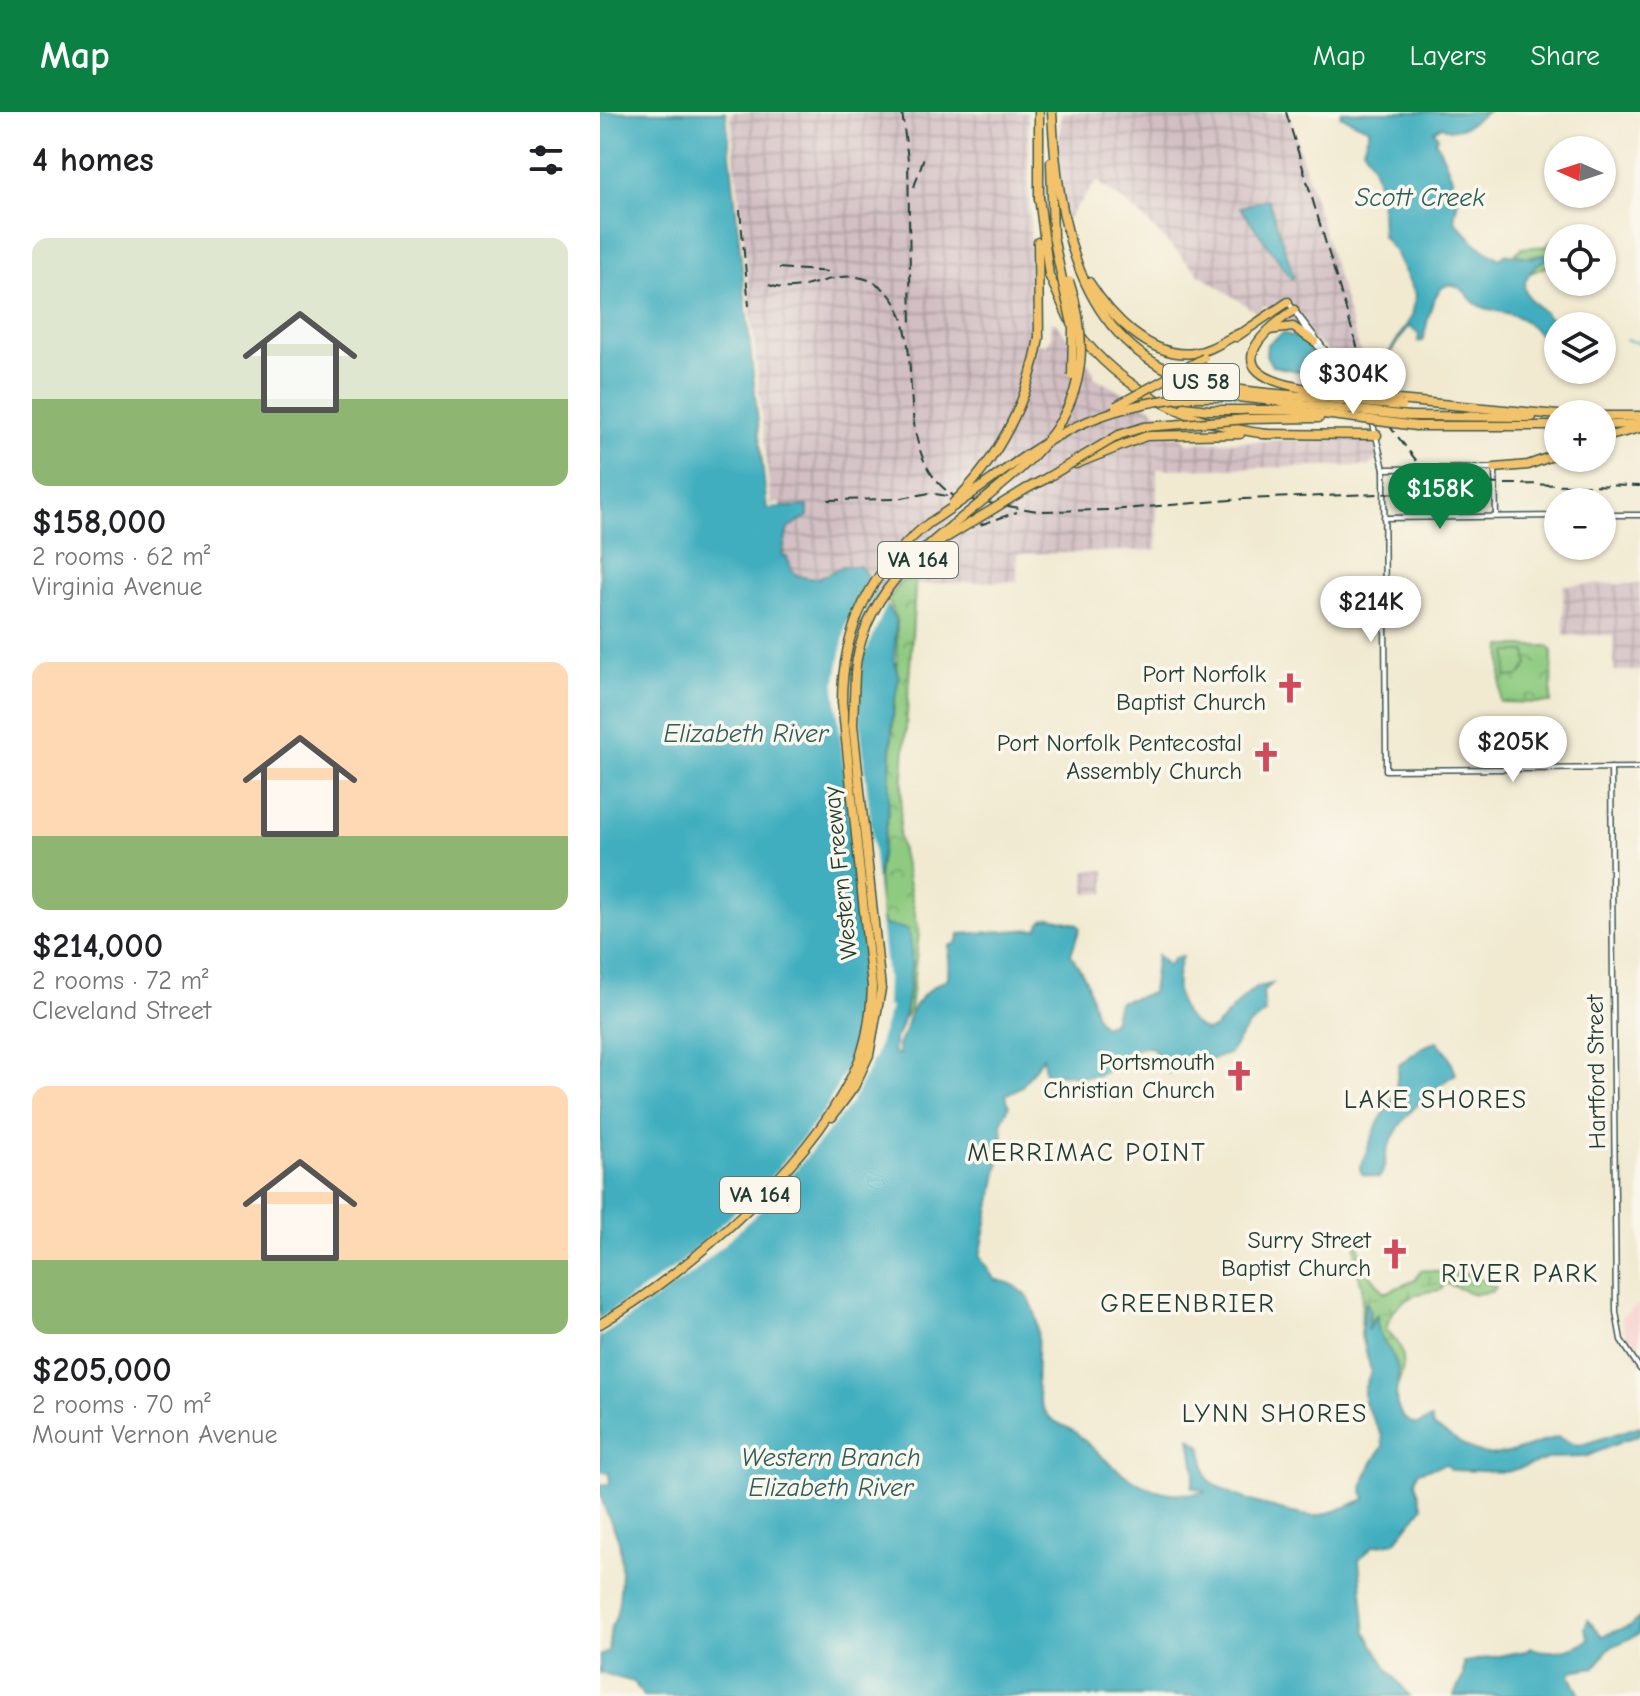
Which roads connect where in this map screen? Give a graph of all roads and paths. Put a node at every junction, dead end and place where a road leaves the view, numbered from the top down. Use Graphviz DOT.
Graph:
graph roads {
  1 [pos="1039,112"];
  2 [pos="1053,112"];
  3 [pos="1039,197"];
  4 [pos="1066,229"];
  5 [pos="1291,306"];
  6 [pos="1264,331"];
  7 [pos="1240,333"];
  8 [pos="1314,341"];
  9 [pos="1345,380"];
  10 [pos="1340,396"];
  11 [pos="1156,399"];
  12 [pos="1400,403"];
  13 [pos="1544,415"];
  14 [pos="1616,416"];
  15 [pos="1640,416"];
  16 [pos="1544,417"];
  17 [pos="1089,418"];
  18 [pos="1356,418"];
  19 [pos="1514,418"];
  20 [pos="1616,425"];
  21 [pos="1544,426"];
  22 [pos="1640,426"];
  23 [pos="1267,434"];
  24 [pos="1616,434"];
  25 [pos="1377,435"];
  26 [pos="1544,459"];
  27 [pos="1495,468"];
  28 [pos="1384,469"];
  29 [pos="1043,480"];
  30 [pos="1616,515"];
  31 [pos="1640,515"];
  32 [pos="1496,516"];
  33 [pos="1544,516"];
  34 [pos="1384,518"];
  35 [pos="929,523"];
  36 [pos="855,673"];
  37 [pos="1611,768"];
  38 [pos="1640,768"];
  39 [pos="600,1327"];
  40 [pos="1640,1369"];
  1 -- 3 [label="highway, US 58"];
  2 -- 4 [label="highway, US 58"];
  2 -- 36 [label="highway, bridge"];
  3 -- 11 [label="highway, US 58"];
  3 -- 35 [label="highway, bridge"];
  4 -- 7 [label="highway"];
  4 -- 10 [label="highway, US 58"];
  5 -- 6 [label="highway"];
  5 -- 7 [label="highway"];
  5 -- 8 [label="street"];
  5 -- 9 [label="street"];
  6 -- 8 [label="highway"];
  6 -- 10 [label="highway"];
  7 -- 17 [label="highway, bridge"];
  8 -- 9 [label="street"];
  9 -- 25 [label="street"];
  10 -- 12 [label="highway, US 58, bridge"];
  11 -- 18 [label="highway, US 58"];
  11 -- 23 [label="highway"];
  12 -- 13 [label="highway"];
  12 -- 19 [label="highway, US 58"];
  14 -- 15 [label="highway"];
  16 -- 19 [label="highway, US 58"];
  17 -- 19 [label="highway, Western Freeway / VA 164, bridge"];
  17 -- 35 [label="highway, Western Freeway / VA 164, bridge"];
  18 -- 21 [label="highway, US 58, bridge"];
  18 -- 29 [label="highway, Western Freeway / VA 164, bridge"];
  20 -- 22 [label="highway"];
  22 -- 24 [label="highway"];
  23 -- 25 [label="highway"];
  23 -- 29 [label="highway, bridge"];
  25 -- 28 [label="street"];
  26 -- 27 [label="highway"];
  27 -- 28 [label="street"];
  27 -- 32 [label="street"];
  28 -- 34 [label="street"];
  29 -- 36 [label="highway, Western Freeway / VA 164, bridge"];
  30 -- 31 [label="street"];
  32 -- 33 [label="street"];
  32 -- 34 [label="street"];
  34 -- 37 [label="street"];
  35 -- 39 [label="highway, Western Freeway / VA 164"];
  36 -- 39 [label="highway, Western Freeway / VA 164"];
  37 -- 38 [label="street"];
  37 -- 40 [label="street, Hartford Street"];
}
